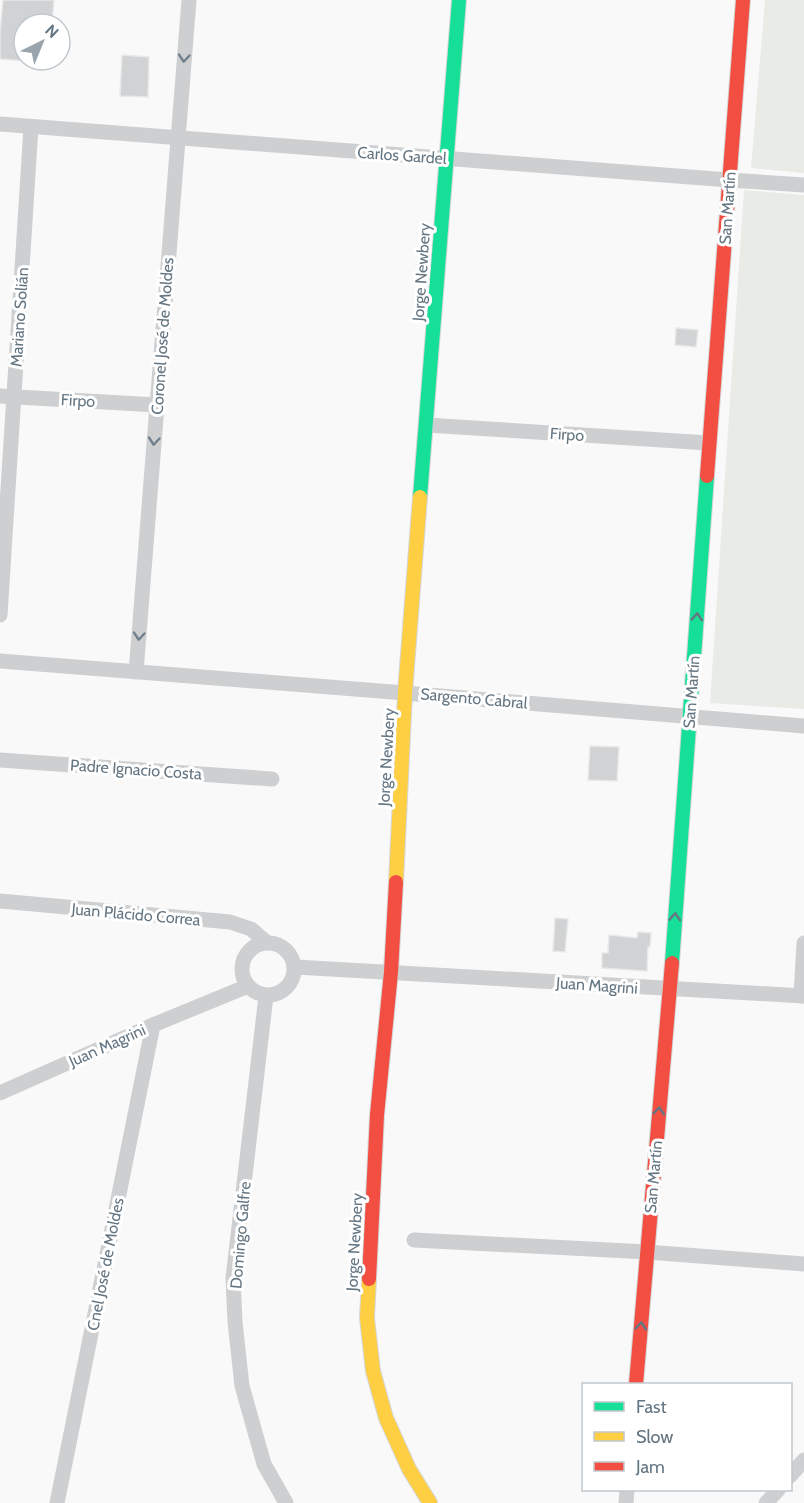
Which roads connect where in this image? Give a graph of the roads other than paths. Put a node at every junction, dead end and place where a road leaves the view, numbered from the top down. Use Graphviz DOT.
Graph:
graph roads {
  1 [pos="189,0"];
  2 [pos="459,0"];
  3 [pos="743,0"];
  4 [pos="0,124"];
  5 [pos="31,127"];
  6 [pos="178,138"];
  7 [pos="447,159"];
  8 [pos="729,180"];
  9 [pos="804,185"];
  10 [pos="7,396"];
  11 [pos="157,405"];
  12 [pos="426,425"];
  13 [pos="709,443"];
  14 [pos="0,615"];
  15 [pos="0,661"];
  16 [pos="136,672"];
  17 [pos="405,693"];
  18 [pos="690,717"];
  19 [pos="804,726"];
  20 [pos="0,760"];
  21 [pos="272,779"];
  22 [pos="0,901"];
  23 [pos="266,942"];
  24 [pos="804,944"];
  25 [pos="295,967"];
  26 [pos="391,972"];
  27 [pos="248,986"];
  28 [pos="670,989"];
  29 [pos="266,996"];
  30 [pos="803,996"];
  31 [pos="153,1025"];
  32 [pos="0,1093"];
  33 [pos="414,1240"];
  34 [pos="647,1252"];
  35 [pos="804,1264"];
  36 [pos="636,1383"];
  37 [pos="804,1460"];
  38 [pos="792,1474"];
  39 [pos="777,1491"];
  40 [pos="57,1503"];
  41 [pos="286,1503"];
  42 [pos="430,1503"];
  43 [pos="766,1503"];
  1 -- 6 [label="street, Coronel José de Moldes, one-way"];
  2 -- 7 [label="main road, Jorge Newbery"];
  3 -- 8 [label="main road, San Martín"];
  4 -- 5 [label="street, Carlos Gardel"];
  5 -- 6 [label="street, Carlos Gardel"];
  5 -- 10 [label="street, Mariano Solián"];
  6 -- 7 [label="street, Carlos Gardel"];
  6 -- 11 [label="street, Coronel José de Moldes"];
  7 -- 8 [label="street, Carlos Gardel"];
  7 -- 12 [label="main road, Jorge Newbery"];
  8 -- 9 [label="street, Carlos Gardel"];
  8 -- 13 [label="main road, San Martín"];
  10 -- 11 [label="street, Firpo"];
  10 -- 14 [label="street, Mariano Solián"];
  11 -- 16 [label="street, Coronel José de Moldes, one-way"];
  12 -- 13 [label="street, Firpo"];
  12 -- 17 [label="main road, Jorge Newbery"];
  18 -- 13 [label="main road, San Martín, one-way"];
  15 -- 16 [label="street, Sargento Cabral"];
  16 -- 17 [label="street, Sargento Cabral"];
  17 -- 18 [label="street, Sargento Cabral"];
  17 -- 26 [label="main road, Jorge Newbery"];
  18 -- 19 [label="street, Sargento Cabral"];
  28 -- 18 [label="main road, San Martín, one-way"];
  20 -- 21 [label="street, Padre Ignacio Costa"];
  22 -- 23 [label="street, Juan Plácido Correa"];
  23 -- 25 [label="street"];
  23 -- 27 [label="street"];
  24 -- 30 [label="street"];
  25 -- 26 [label="street, Juan Magrini"];
  25 -- 29 [label="street"];
  26 -- 28 [label="street, Juan Magrini"];
  26 -- 42 [label="main road, Jorge Newbery"];
  27 -- 29 [label="street"];
  27 -- 31 [label="street, Juan Magrini"];
  28 -- 30 [label="street, Juan Magrini"];
  34 -- 28 [label="main road, San Martín, one-way"];
  29 -- 41 [label="street, Domingo Galfre"];
  31 -- 32 [label="street, Juan Magrini"];
  31 -- 40 [label="street, Cnel José de Moldes"];
  33 -- 34 [label="street"];
  34 -- 35 [label="street"];
  36 -- 34 [label="main road, San Martín, one-way"];
  37 -- 38 [label="street"];
  39 -- 43 [label="street"];
}
